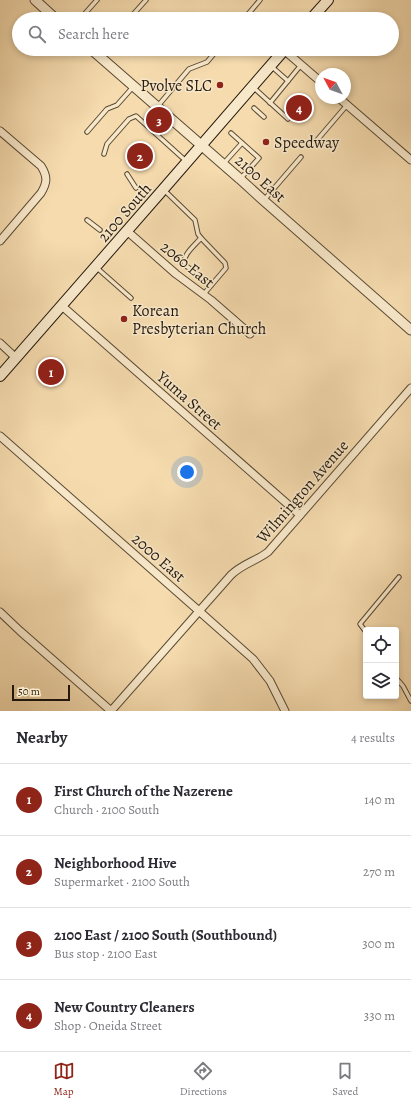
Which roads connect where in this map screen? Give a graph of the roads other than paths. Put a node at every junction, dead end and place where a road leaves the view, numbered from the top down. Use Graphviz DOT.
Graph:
graph roads {
  1 [pos="35,0"];
  2 [pos="97,0"];
  3 [pos="146,0"];
  4 [pos="260,0"];
  5 [pos="328,0"];
  6 [pos="48,12"];
  7 [pos="86,12"];
  8 [pos="135,12"];
  9 [pos="250,12"];
  10 [pos="317,12"];
  11 [pos="102,56"];
  12 [pos="212,56"];
  13 [pos="278,56"];
  14 [pos="292,56"];
  15 [pos="270,65"];
  16 [pos="302,65"];
  17 [pos="315,77"];
  18 [pos="288,81"];
  19 [pos="134,86"];
  20 [pos="252,87"];
  21 [pos="270,103"];
  22 [pos="348,105"];
  23 [pos="157,107"];
  24 [pos="254,108"];
  25 [pos="264,117"];
  26 [pos="288,119"];
  27 [pos="0,131"];
  28 [pos="87,132"];
  29 [pos="231,133"];
  30 [pos="242,143"];
  31 [pos="201,145"];
  32 [pos="312,146"];
  33 [pos="104,154"];
  34 [pos="301,158"];
  35 [pos="411,160"];
  36 [pos="187,161"];
  37 [pos="223,164"];
  38 [pos="128,174"];
  39 [pos="240,179"];
  40 [pos="136,188"];
  41 [pos="163,190"];
  42 [pos="263,200"];
  43 [pos="87,220"];
  44 [pos="100,230"];
  45 [pos="127,231"];
  46 [pos="201,238"];
  47 [pos="0,240"];
  48 [pos="96,267"];
  49 [pos="212,285"];
  50 [pos="203,295"];
  51 [pos="130,298"];
  52 [pos="62,306"];
  53 [pos="410,329"];
  54 [pos="250,334"];
  55 [pos="0,343"];
  56 [pos="16,358"];
  57 [pos="0,376"];
  58 [pos="411,388"];
  59 [pos="0,436"];
  60 [pos="300,515"];
  61 [pos="399,577"];
  62 [pos="199,611"];
  63 [pos="0,612"];
  64 [pos="363,628"];
  65 [pos="399,681"];
  66 [pos="411,701"];
  67 [pos="111,711"];
  68 [pos="285,711"];
  1 -- 6 [label="street"];
  2 -- 7 [label="lane"];
  3 -- 8 [label="lane"];
  4 -- 9 [label="lane"];
  5 -- 10 [label="main road"];
  11 -- 19 [label="street, 2100 East"];
  12 -- 23 [label="lane"];
  13 -- 15 [label="main road, 2100 South"];
  14 -- 16 [label="street"];
  15 -- 18 [label="lane"];
  15 -- 20 [label="main road, 2100 South"];
  16 -- 17 [label="street"];
  16 -- 18 [label="lane"];
  18 -- 21 [label="lane"];
  19 -- 23 [label="street, 2100 East"];
  19 -- 28 [label="lane"];
  20 -- 21 [label="lane"];
  20 -- 31 [label="main road, 2100 South"];
  21 -- 26 [label="lane"];
  22 -- 32 [label="lane"];
  22 -- 35 [label="street"];
  23 -- 31 [label="street, 2100 East"];
  24 -- 25 [label="lane"];
  27 -- 47 [label="street"];
  29 -- 30 [label="lane"];
  30 -- 37 [label="lane"];
  30 -- 39 [label="lane"];
  31 -- 36 [label="main road, 2100 South"];
  31 -- 37 [label="street, 2100 East"];
  33 -- 36 [label="lane"];
  34 -- 42 [label="lane"];
  36 -- 41 [label="main road, 2100 South"];
  37 -- 39 [label="street, 2100 East"];
  38 -- 40 [label="lane"];
  39 -- 42 [label="street, 2100 East"];
  41 -- 45 [label="main road, 2100 South"];
  41 -- 46 [label="lane"];
  42 -- 53 [label="street, 2100 East"];
  43 -- 44 [label="lane"];
  45 -- 48 [label="main road, 2100 South"];
  45 -- 50 [label="street, 2060 East"];
  46 -- 49 [label="lane"];
  46 -- 49 [label="lane"];
  48 -- 51 [label="lane"];
  48 -- 52 [label="main road, 2100 South"];
  49 -- 50 [label="lane"];
  50 -- 54 [label="street, 2060 East"];
  52 -- 56 [label="main road, 2100 South"];
  52 -- 60 [label="street, Yuma Street"];
  55 -- 56 [label="street"];
  56 -- 57 [label="main road, 2100 South"];
  58 -- 60 [label="street, Wilmington Avenue"];
  59 -- 62 [label="street, 2000 East"];
  60 -- 62 [label="street, Wilmington Avenue"];
  61 -- 64 [label="lane"];
  62 -- 67 [label="street, Wilmington Avenue"];
  62 -- 68 [label="street, 2000 East"];
  63 -- 67 [label="street"];
  65 -- 66 [label="lane"];
}
